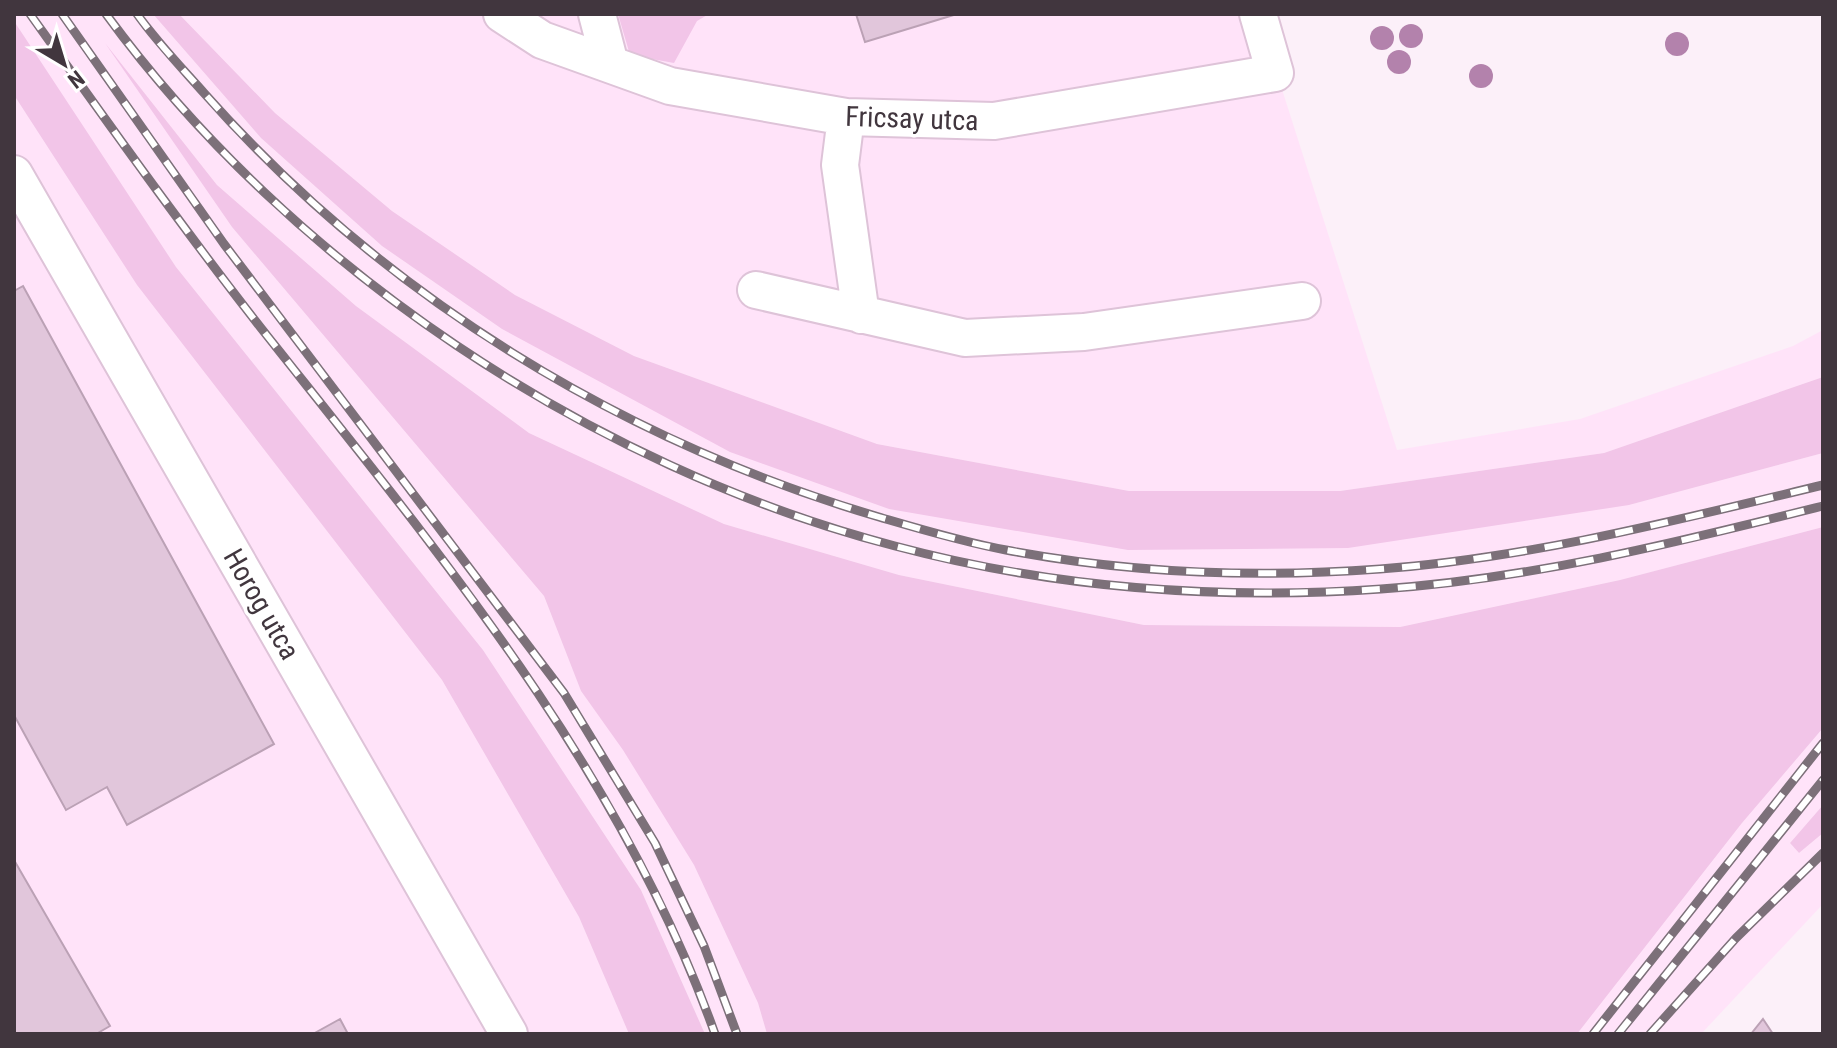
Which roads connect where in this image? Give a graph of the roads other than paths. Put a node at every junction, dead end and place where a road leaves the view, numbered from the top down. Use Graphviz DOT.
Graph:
graph roads {
  1 [pos="502,14"];
  2 [pos="597,14"];
  3 [pos="1258,14"];
  4 [pos="610,64"];
  5 [pos="846,117"];
  6 [pos="14,174"];
  7 [pos="756,290"];
  8 [pos="1302,301"];
  9 [pos="861,315"];
  10 [pos="509,1034"];
  1 -- 4 [label="street, Fricsay utca"];
  2 -- 4 [label="street"];
  3 -- 5 [label="street, Fricsay utca"];
  4 -- 5 [label="street, Fricsay utca"];
  5 -- 9 [label="street"];
  6 -- 10 [label="street, Horog utca"];
  7 -- 9 [label="street"];
  8 -- 9 [label="street"];
}
